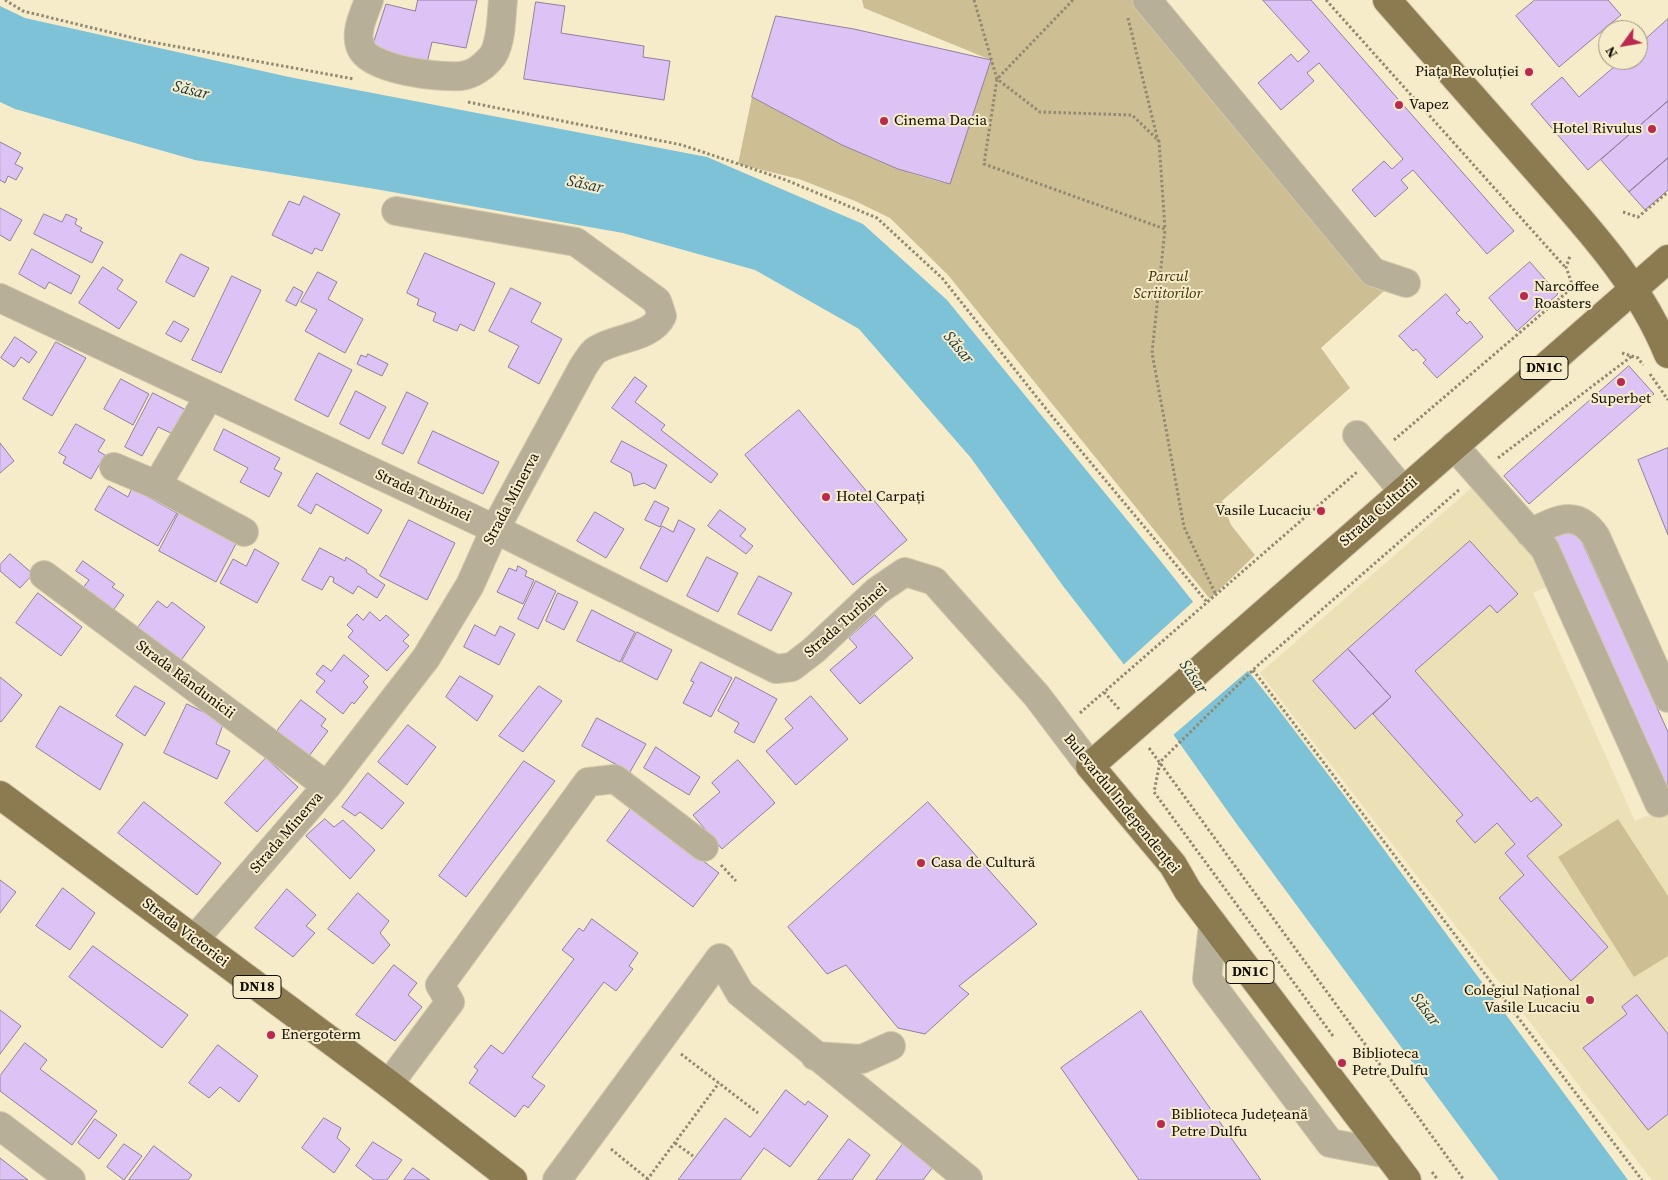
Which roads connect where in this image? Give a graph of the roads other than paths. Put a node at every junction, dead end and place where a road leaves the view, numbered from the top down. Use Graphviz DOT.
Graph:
graph roads {
  1 [pos="369,0"];
  2 [pos="503,0"];
  3 [pos="1387,0"];
  4 [pos="1136,5"];
  5 [pos="396,211"];
  6 [pos="1668,259"];
  7 [pos="1406,283"];
  8 [pos="1634,289"];
  9 [pos="0,298"];
  10 [pos="1659,363"];
  11 [pos="209,396"];
  12 [pos="1357,435"];
  13 [pos="1454,446"];
  14 [pos="114,467"];
  15 [pos="157,485"];
  16 [pos="1403,491"];
  17 [pos="495,530"];
  18 [pos="244,532"];
  19 [pos="1530,533"];
  20 [pos="44,575"];
  21 [pos="934,581"];
  22 [pos="1668,698"];
  23 [pos="1090,766"];
  24 [pos="327,786"];
  25 [pos="0,795"];
  26 [pos="1659,804"];
  27 [pos="704,847"];
  28 [pos="1213,924"];
  29 [pos="194,940"];
  30 [pos="891,1046"];
  31 [pos="815,1056"];
  32 [pos="389,1084"];
  33 [pos="0,1126"];
  34 [pos="1388,1154"];
  35 [pos="1417,1172"];
  36 [pos="71,1180"];
  37 [pos="513,1180"];
  38 [pos="557,1180"];
  39 [pos="967,1180"];
  1 -- 2 [label="street"];
  3 -- 8 [label="main road"];
  4 -- 7 [label="street"];
  5 -- 17 [label="street, Strada Minerva"];
  6 -- 8 [label="main road, Strada Culturii / DN1C"];
  8 -- 10 [label="main road"];
  8 -- 13 [label="main road, Strada Culturii / DN1C"];
  9 -- 11 [label="street, Strada Turbinei"];
  11 -- 15 [label="street"];
  11 -- 17 [label="street, Strada Turbinei"];
  12 -- 16 [label="street"];
  13 -- 16 [label="main road, Strada Culturii / DN1C"];
  13 -- 19 [label="street"];
  14 -- 15 [label="street"];
  15 -- 18 [label="street"];
  16 -- 23 [label="main road, Strada Culturii / DN1C"];
  17 -- 21 [label="street, Strada Turbinei"];
  17 -- 24 [label="street, Strada Minerva"];
  19 -- 22 [label="street"];
  19 -- 26 [label="street"];
  20 -- 24 [label="street, Strada Rândunicii"];
  21 -- 23 [label="street, Bulevardul Independenței / DN1C"];
  23 -- 28 [label="main road, Bulevardul Independenței / DN1C"];
  24 -- 29 [label="street, Strada Minerva"];
  25 -- 29 [label="main road, Strada Victoriei / DN18"];
  27 -- 32 [label="street"];
  28 -- 34 [label="main road, Bulevardul Independenței / DN1C"];
  28 -- 34 [label="street"];
  29 -- 32 [label="main road, Strada Victoriei / DN18"];
  30 -- 31 [label="street"];
  31 -- 38 [label="street"];
  31 -- 39 [label="street"];
  32 -- 37 [label="main road, Strada Victoriei / DN18"];
  33 -- 36 [label="street"];
  34 -- 35 [label="main road, Bulevardul Independenței / DN1C"];
}
